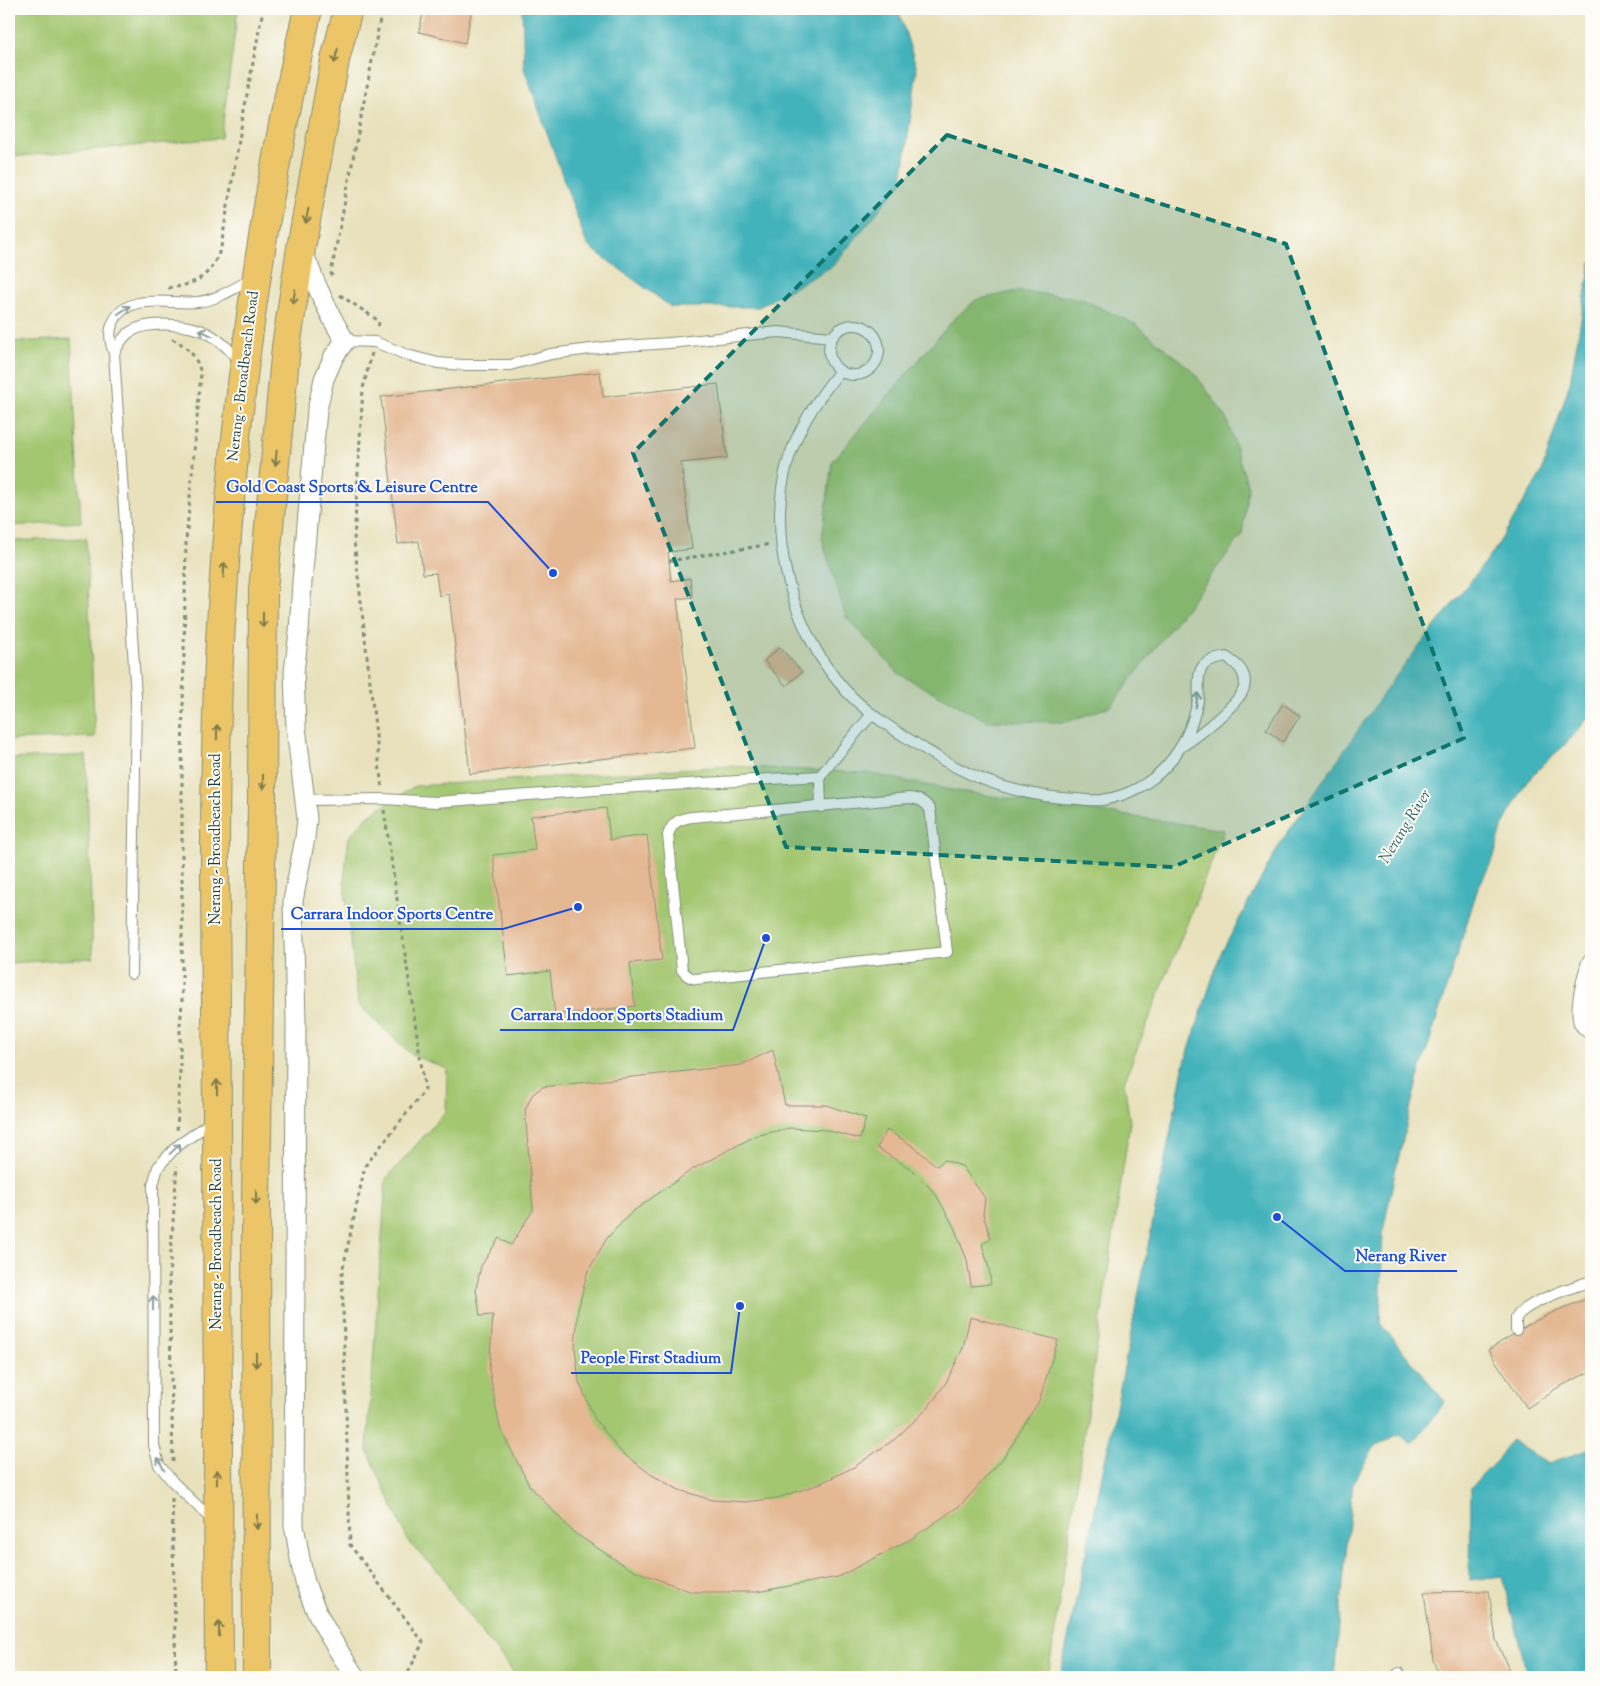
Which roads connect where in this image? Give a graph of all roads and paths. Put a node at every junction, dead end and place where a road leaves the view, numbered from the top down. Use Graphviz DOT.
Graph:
graph roads {
  1 [pos="263,9"];
  2 [pos="308,9"];
  3 [pos="348,9"];
  4 [pos="382,9"];
  5 [pos="301,248"];
  6 [pos="257,276"];
  7 [pos="333,280"];
  8 [pos="162,288"];
  9 [pos="337,293"];
  10 [pos="832,337"];
  11 [pos="171,338"];
  12 [pos="345,341"];
  13 [pos="375,342"];
  14 [pos="114,353"];
  15 [pos="244,364"];
  16 [pos="840,371"];
  17 [pos="782,542"];
  18 [pos="669,561"];
  19 [pos="872,714"];
  20 [pos="1182,746"];
  21 [pos="820,776"];
  22 [pos="383,799"];
  23 [pos="305,800"];
  24 [pos="821,807"];
  25 [pos="1591,964"];
  26 [pos="132,974"];
  27 [pos="1587,1008"];
  28 [pos="1591,1030"];
  29 [pos="217,1118"];
  30 [pos="176,1147"];
  31 [pos="1591,1281"];
  32 [pos="1516,1330"];
  33 [pos="173,1482"];
  34 [pos="218,1526"];
  35 [pos="176,1677"];
  36 [pos="219,1677"];
  37 [pos="257,1677"];
  38 [pos="355,1677"];
  39 [pos="406,1677"];
  1 -- 8 [label="path"];
  2 -- 6 [label="main road, Nerang - Broadbeach Road"];
  3 -- 5 [label="main road, one-way"];
  4 -- 7 [label="path"];
  5 -- 12 [label="street"];
  5 -- 37 [label="main road, one-way"];
  14 -- 6 [label="lane, one-way"];
  6 -- 15 [label="main road, Nerang - Broadbeach Road"];
  9 -- 13 [label="path"];
  10 -- 13 [label="lane"];
  10 -- 16 [label="lane"];
  10 -- 16 [label="lane"];
  11 -- 30 [label="path"];
  12 -- 13 [label="lane"];
  12 -- 23 [label="street"];
  13 -- 22 [label="path"];
  15 -- 14 [label="lane, one-way"];
  14 -- 26 [label="lane"];
  29 -- 15 [label="main road, Nerang - Broadbeach Road, one-way"];
  16 -- 17 [label="lane"];
  17 -- 18 [label="path"];
  17 -- 19 [label="lane"];
  19 -- 20 [label="lane"];
  19 -- 21 [label="lane"];
  20 -- 20 [label="lane, one-way"];
  21 -- 22 [label="lane"];
  21 -- 24 [label="lane"];
  22 -- 23 [label="lane"];
  22 -- 39 [label="path"];
  23 -- 38 [label="street"];
  24 -- 24 [label="lane"];
  25 -- 27 [label="street"];
  27 -- 28 [label="street"];
  29 -- 30 [label="lane"];
  34 -- 29 [label="main road, Nerang - Broadbeach Road, one-way"];
  30 -- 33 [label="path"];
  33 -- 30 [label="lane, one-way"];
  31 -- 32 [label="lane"];
  33 -- 34 [label="lane"];
  33 -- 35 [label="path"];
  36 -- 34 [label="main road, Nerang - Broadbeach Road, one-way"];
}
